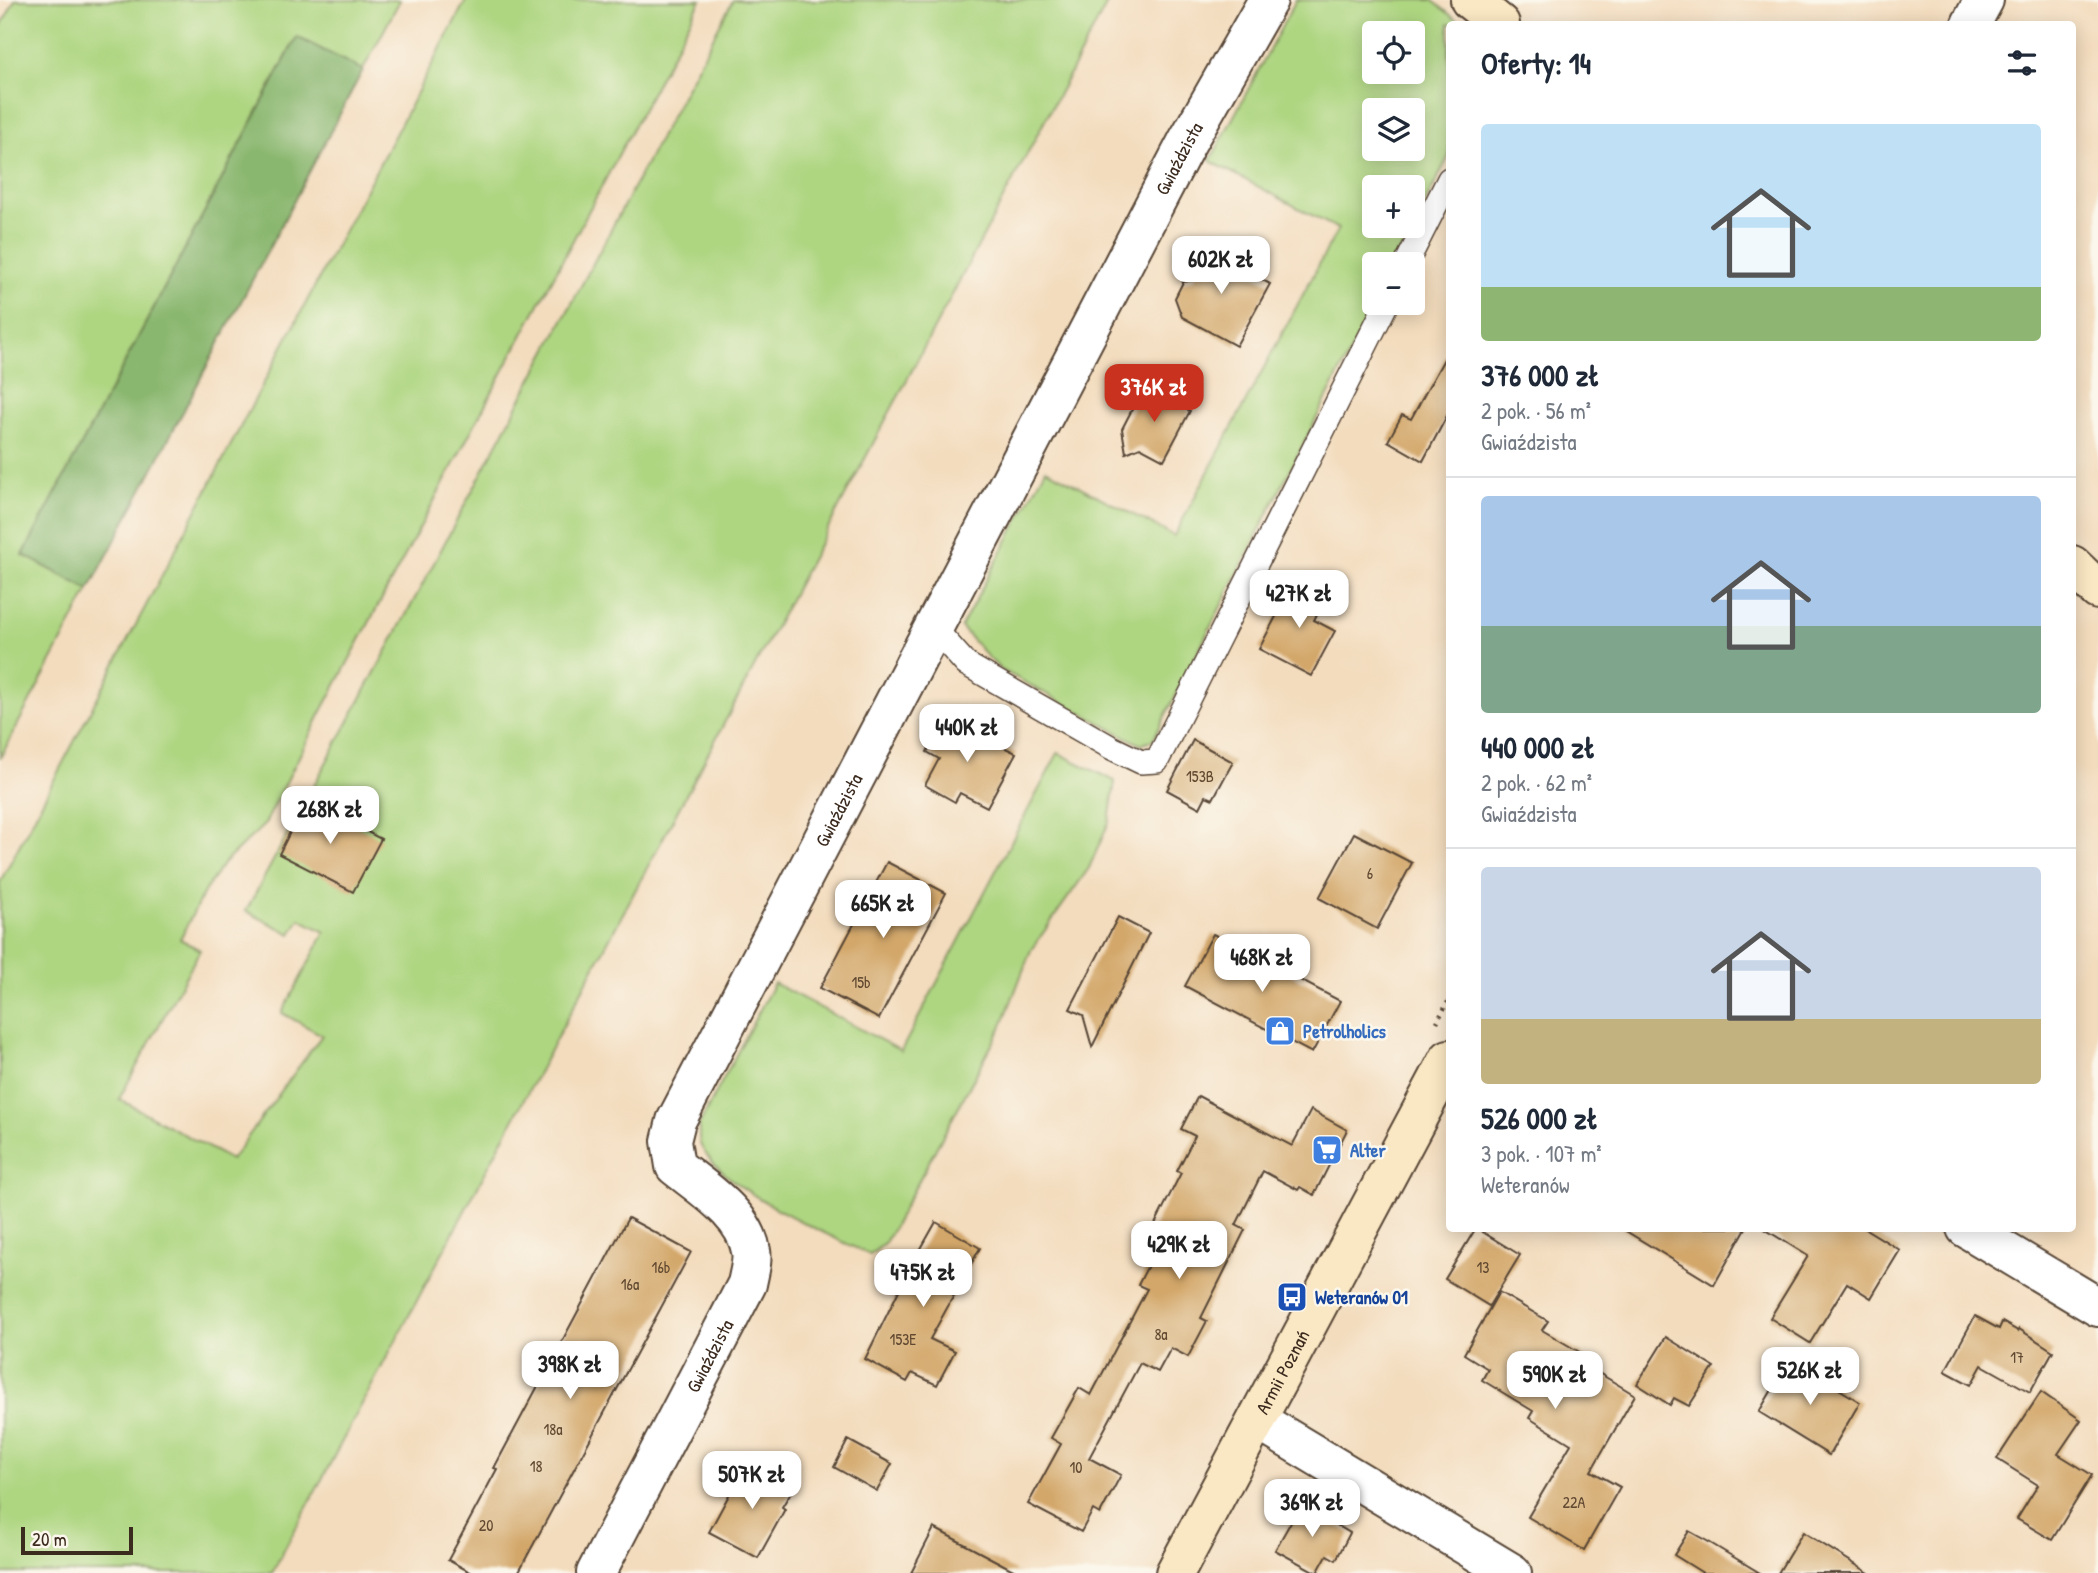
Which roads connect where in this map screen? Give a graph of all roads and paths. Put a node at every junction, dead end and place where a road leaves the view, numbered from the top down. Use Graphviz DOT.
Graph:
graph roads {
  1 [pos="1268,0"];
  2 [pos="1471,0"];
  3 [pos="1984,0"];
  4 [pos="1496,21"];
  5 [pos="1973,21"];
  6 [pos="1446,185"];
  7 [pos="1412,252"];
  8 [pos="1381,315"];
  9 [pos="2076,569"];
  10 [pos="2098,590"];
  11 [pos="934,628"];
  12 [pos="1446,1065"];
  13 [pos="1973,1232"];
  14 [pos="2098,1307"];
  15 [pos="1257,1420"];
  16 [pos="596,1573"];
  17 [pos="1175,1573"];
  18 [pos="1512,1573"];
  1 -- 11 [label="street, Gwiaździsta"];
  2 -- 4 [label="street"];
  3 -- 5 [label="street"];
  6 -- 7 [label="lane"];
  8 -- 11 [label="lane"];
  9 -- 10 [label="street"];
  11 -- 16 [label="street, Gwiaździsta"];
  12 -- 15 [label="street, Armii Poznań"];
  13 -- 14 [label="street"];
  15 -- 17 [label="street, Armii Poznań"];
  15 -- 18 [label="street"];
}
